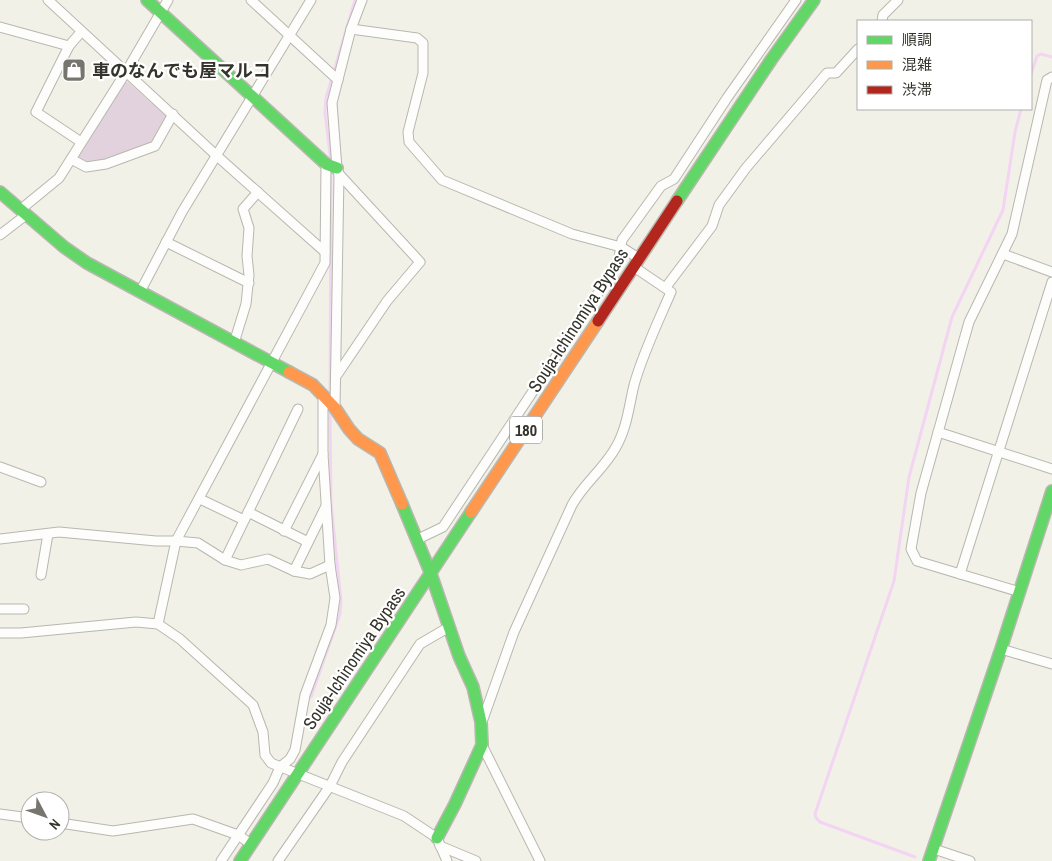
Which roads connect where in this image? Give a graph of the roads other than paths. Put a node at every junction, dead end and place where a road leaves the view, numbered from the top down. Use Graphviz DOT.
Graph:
graph roads {
  1 [pos="48,0"];
  2 [pos="147,0"];
  3 [pos="168,0"];
  4 [pos="251,0"];
  5 [pos="311,0"];
  6 [pos="362,0"];
  7 [pos="796,0"];
  8 [pos="814,0"];
  9 [pos="898,0"];
  10 [pos="161,13"];
  11 [pos="882,20"];
  12 [pos="0,27"];
  13 [pos="351,29"];
  14 [pos="81,32"];
  15 [pos="289,36"];
  16 [pos="69,46"];
  17 [pos="857,51"];
  18 [pos="126,72"];
  19 [pos="334,76"];
  20 [pos="1052,77"];
  21 [pos="253,96"];
  22 [pos="173,114"];
  23 [pos="81,142"];
  24 [pos="217,156"];
  25 [pos="71,158"];
  26 [pos="333,168"];
  27 [pos="0,192"];
  28 [pos="258,192"];
  29 [pos="23,212"];
  30 [pos="0,235"];
  31 [pos="166,242"];
  32 [pos="621,246"];
  33 [pos="325,252"];
  34 [pos="1003,254"];
  35 [pos="637,263"];
  36 [pos="1052,272"];
  37 [pos="1052,282"];
  38 [pos="248,283"];
  39 [pos="666,287"];
  40 [pos="140,292"];
  41 [pos="234,343"];
  42 [pos="272,363"];
  43 [pos="336,375"];
  44 [pos="329,402"];
  45 [pos="298,410"];
  46 [pos="938,432"];
  47 [pos="999,452"];
  48 [pos="323,454"];
  49 [pos="0,467"];
  50 [pos="1052,469"];
  51 [pos="41,482"];
  52 [pos="1052,491"];
  53 [pos="200,499"];
  54 [pos="326,505"];
  55 [pos="246,516"];
  56 [pos="1047,526"];
  57 [pos="284,532"];
  58 [pos="48,534"];
  59 [pos="0,539"];
  60 [pos="416,540"];
  61 [pos="176,541"];
  62 [pos="308,542"];
  63 [pos="225,560"];
  64 [pos="330,565"];
  65 [pos="294,571"];
  66 [pos="431,574"];
  67 [pos="960,574"];
  68 [pos="41,575"];
  69 [pos="1020,592"];
  70 [pos="0,609"];
  71 [pos="24,609"];
  72 [pos="158,624"];
  73 [pos="448,626"];
  74 [pos="0,633"];
  75 [pos="1001,649"];
  76 [pos="1052,664"];
  77 [pos="482,722"];
  78 [pos="482,745"];
  79 [pos="280,767"];
  80 [pos="298,774"];
  81 [pos="330,786"];
  82 [pos="0,814"];
  83 [pos="20,817"];
  84 [pos="70,824"];
  85 [pos="238,834"];
  86 [pos="439,842"];
  87 [pos="252,844"];
  88 [pos="934,849"];
  89 [pos="221,861"];
  90 [pos="240,861"];
  91 [pos="278,861"];
  92 [pos="447,861"];
  93 [pos="476,861"];
  94 [pos="540,861"];
  95 [pos="929,861"];
  96 [pos="970,861"];
  1 -- 14 [label="street"];
  2 -- 10 [label="main road"];
  3 -- 10 [label="street"];
  4 -- 15 [label="street"];
  5 -- 15 [label="street"];
  6 -- 13 [label="street"];
  7 -- 32 [label="street"];
  8 -- 35 [label="main road, Souja-Ichinomiya Bypass / 180"];
  9 -- 11 [label="street"];
  10 -- 18 [label="street"];
  10 -- 21 [label="main road"];
  12 -- 16 [label="street"];
  13 -- 19 [label="street"];
  13 -- 32 [label="street"];
  14 -- 16 [label="street"];
  14 -- 18 [label="street"];
  15 -- 19 [label="street"];
  15 -- 21 [label="street"];
  16 -- 23 [label="street"];
  17 -- 39 [label="street"];
  18 -- 22 [label="street"];
  18 -- 23 [label="street"];
  19 -- 26 [label="street"];
  20 -- 34 [label="street"];
  21 -- 24 [label="street"];
  21 -- 26 [label="main road"];
  22 -- 24 [label="street"];
  22 -- 25 [label="street"];
  23 -- 25 [label="street"];
  24 -- 28 [label="street"];
  24 -- 31 [label="street"];
  25 -- 29 [label="street"];
  26 -- 33 [label="street"];
  26 -- 43 [label="street"];
  26 -- 43 [label="street"];
  27 -- 29 [label="main road"];
  28 -- 33 [label="street"];
  28 -- 38 [label="street"];
  29 -- 30 [label="street"];
  29 -- 40 [label="main road"];
  31 -- 38 [label="street"];
  31 -- 40 [label="street"];
  32 -- 35 [label="street"];
  32 -- 60 [label="street"];
  33 -- 42 [label="street"];
  34 -- 36 [label="street"];
  34 -- 46 [label="street"];
  35 -- 39 [label="street"];
  35 -- 66 [label="main road, Souja-Ichinomiya Bypass / 180"];
  37 -- 47 [label="street"];
  38 -- 41 [label="street"];
  39 -- 77 [label="street"];
  40 -- 41 [label="main road"];
  41 -- 42 [label="main road"];
  42 -- 44 [label="main road"];
  42 -- 53 [label="street"];
  43 -- 44 [label="street"];
  44 -- 48 [label="street"];
  44 -- 60 [label="main road"];
  45 -- 55 [label="street"];
  46 -- 47 [label="street"];
  46 -- 67 [label="street"];
  47 -- 50 [label="street"];
  47 -- 67 [label="street"];
  48 -- 54 [label="street"];
  48 -- 57 [label="street"];
  49 -- 51 [label="street"];
  52 -- 56 [label="main road"];
  53 -- 55 [label="street"];
  53 -- 61 [label="street"];
  54 -- 62 [label="street"];
  54 -- 64 [label="street"];
  55 -- 57 [label="street"];
  55 -- 63 [label="street"];
  56 -- 69 [label="main road"];
  57 -- 62 [label="street"];
  58 -- 59 [label="street"];
  58 -- 61 [label="street"];
  58 -- 68 [label="street"];
  60 -- 66 [label="main road"];
  61 -- 63 [label="street"];
  61 -- 72 [label="street"];
  62 -- 65 [label="street"];
  63 -- 65 [label="street"];
  64 -- 65 [label="street"];
  64 -- 79 [label="street"];
  66 -- 73 [label="main road"];
  66 -- 80 [label="main road, Souja-Ichinomiya Bypass / 180"];
  67 -- 69 [label="street"];
  69 -- 75 [label="main road"];
  70 -- 71 [label="street"];
  72 -- 74 [label="street"];
  72 -- 79 [label="street"];
  73 -- 77 [label="main road"];
  73 -- 81 [label="street"];
  75 -- 76 [label="street"];
  75 -- 88 [label="main road"];
  77 -- 78 [label="main road"];
  78 -- 86 [label="main road"];
  78 -- 94 [label="street"];
  79 -- 80 [label="street"];
  79 -- 85 [label="street"];
  80 -- 81 [label="street"];
  80 -- 87 [label="main road, Souja-Ichinomiya Bypass / 180"];
  81 -- 86 [label="street"];
  81 -- 91 [label="street"];
  82 -- 83 [label="street"];
  84 -- 85 [label="street"];
  85 -- 87 [label="street"];
  85 -- 89 [label="street"];
  86 -- 92 [label="street"];
  86 -- 93 [label="street"];
  87 -- 90 [label="main road, Souja-Ichinomiya Bypass / 180"];
  88 -- 95 [label="main road"];
  88 -- 96 [label="street"];
}
